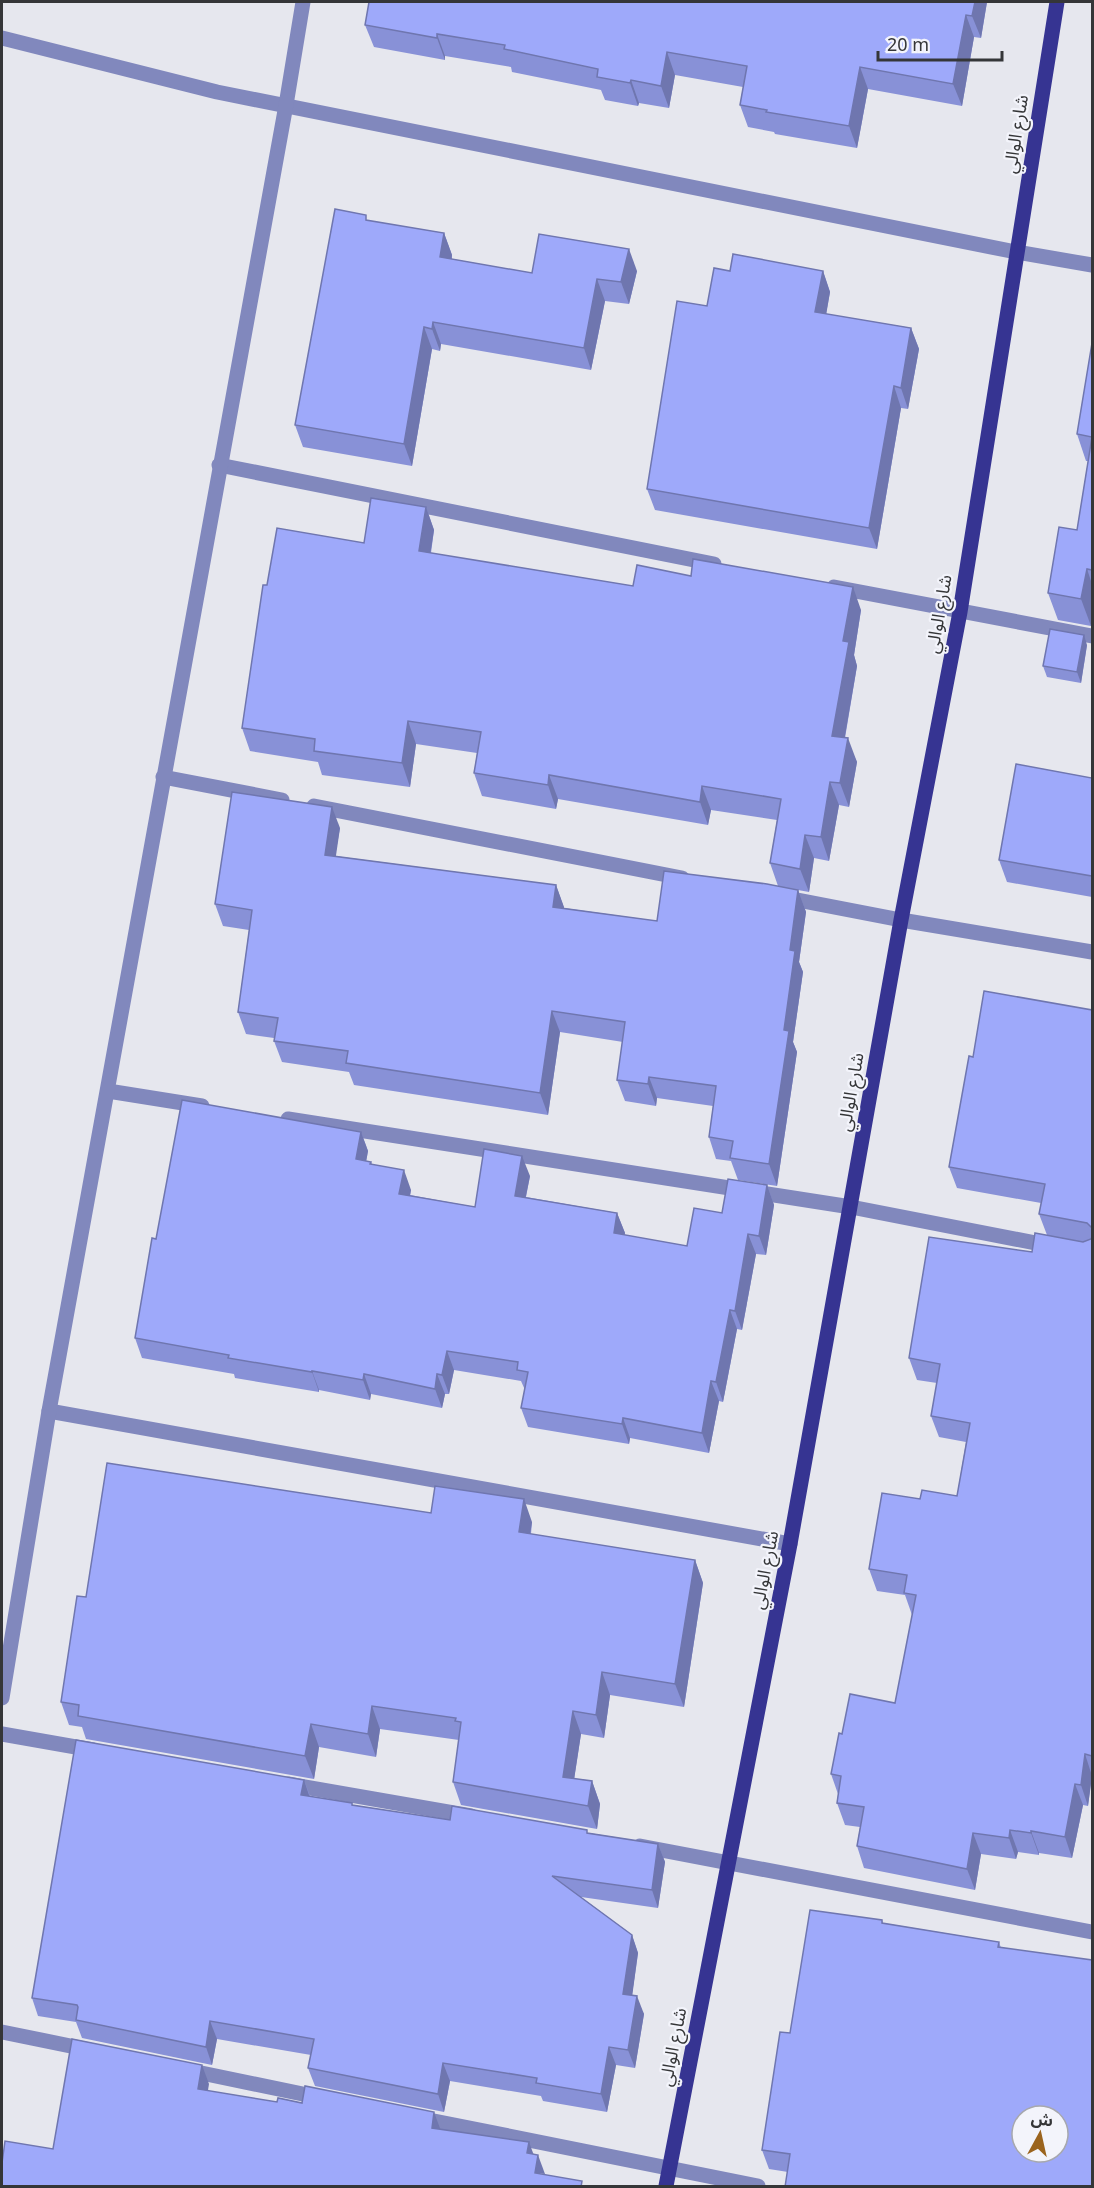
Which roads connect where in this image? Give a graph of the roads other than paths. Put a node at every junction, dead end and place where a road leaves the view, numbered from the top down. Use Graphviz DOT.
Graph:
graph roads {
  1 [pos="303,2"];
  2 [pos="1057,2"];
  3 [pos="2,38"];
  4 [pos="286,105"];
  5 [pos="1016,252"];
  6 [pos="1092,266"];
  7 [pos="219,465"];
  8 [pos="725,566"];
  9 [pos="819,584"];
  10 [pos="960,612"];
  11 [pos="1092,636"];
  12 [pos="163,777"];
  13 [pos="702,882"];
  14 [pos="772,895"];
  15 [pos="901,920"];
  16 [pos="1092,952"];
  17 [pos="108,1091"];
  18 [pos="214,1108"];
  19 [pos="273,1117"];
  20 [pos="850,1207"];
  21 [pos="1092,1254"];
  22 [pos="49,1411"];
  23 [pos="790,1544"];
  24 [pos="2,1698"];
  25 [pos="2,1734"];
  26 [pos="107,1753"];
  27 [pos="271,1781"];
  28 [pos="483,1818"];
  29 [pos="623,1843"];
  30 [pos="729,1862"];
  31 [pos="1092,1932"];
  32 [pos="2,2032"];
  33 [pos="107,2054"];
  34 [pos="177,2068"];
  35 [pos="341,2102"];
  36 [pos="400,2114"];
  37 [pos="670,2169"];
  38 [pos="666,2187"];
  39 [pos="758,2187"];
  1 -- 4 [label="street"];
  2 -- 5 [label="main road, شارع الوالي"];
  3 -- 4 [label="street"];
  4 -- 5 [label="street"];
  4 -- 7 [label="street"];
  5 -- 6 [label="street"];
  5 -- 10 [label="main road, شارع الوالي"];
  7 -- 8 [label="street"];
  7 -- 12 [label="street"];
  9 -- 10 [label="street"];
  10 -- 11 [label="street"];
  10 -- 15 [label="main road, شارع الوالي"];
  12 -- 13 [label="street"];
  12 -- 17 [label="street"];
  14 -- 15 [label="street"];
  15 -- 16 [label="street"];
  15 -- 20 [label="main road, شارع الوالي"];
  17 -- 18 [label="street"];
  17 -- 22 [label="street"];
  19 -- 20 [label="street"];
  20 -- 21 [label="street"];
  20 -- 23 [label="main road, شارع الوالي"];
  22 -- 23 [label="street"];
  22 -- 24 [label="street"];
  23 -- 30 [label="main road, شارع الوالي"];
  25 -- 26 [label="street"];
  27 -- 28 [label="street"];
  29 -- 30 [label="street"];
  30 -- 31 [label="street"];
  30 -- 37 [label="main road, شارع الوالي"];
  32 -- 33 [label="street"];
  34 -- 35 [label="street"];
  36 -- 37 [label="street"];
  37 -- 38 [label="main road, شارع الوالي"];
  37 -- 39 [label="street"];
}
